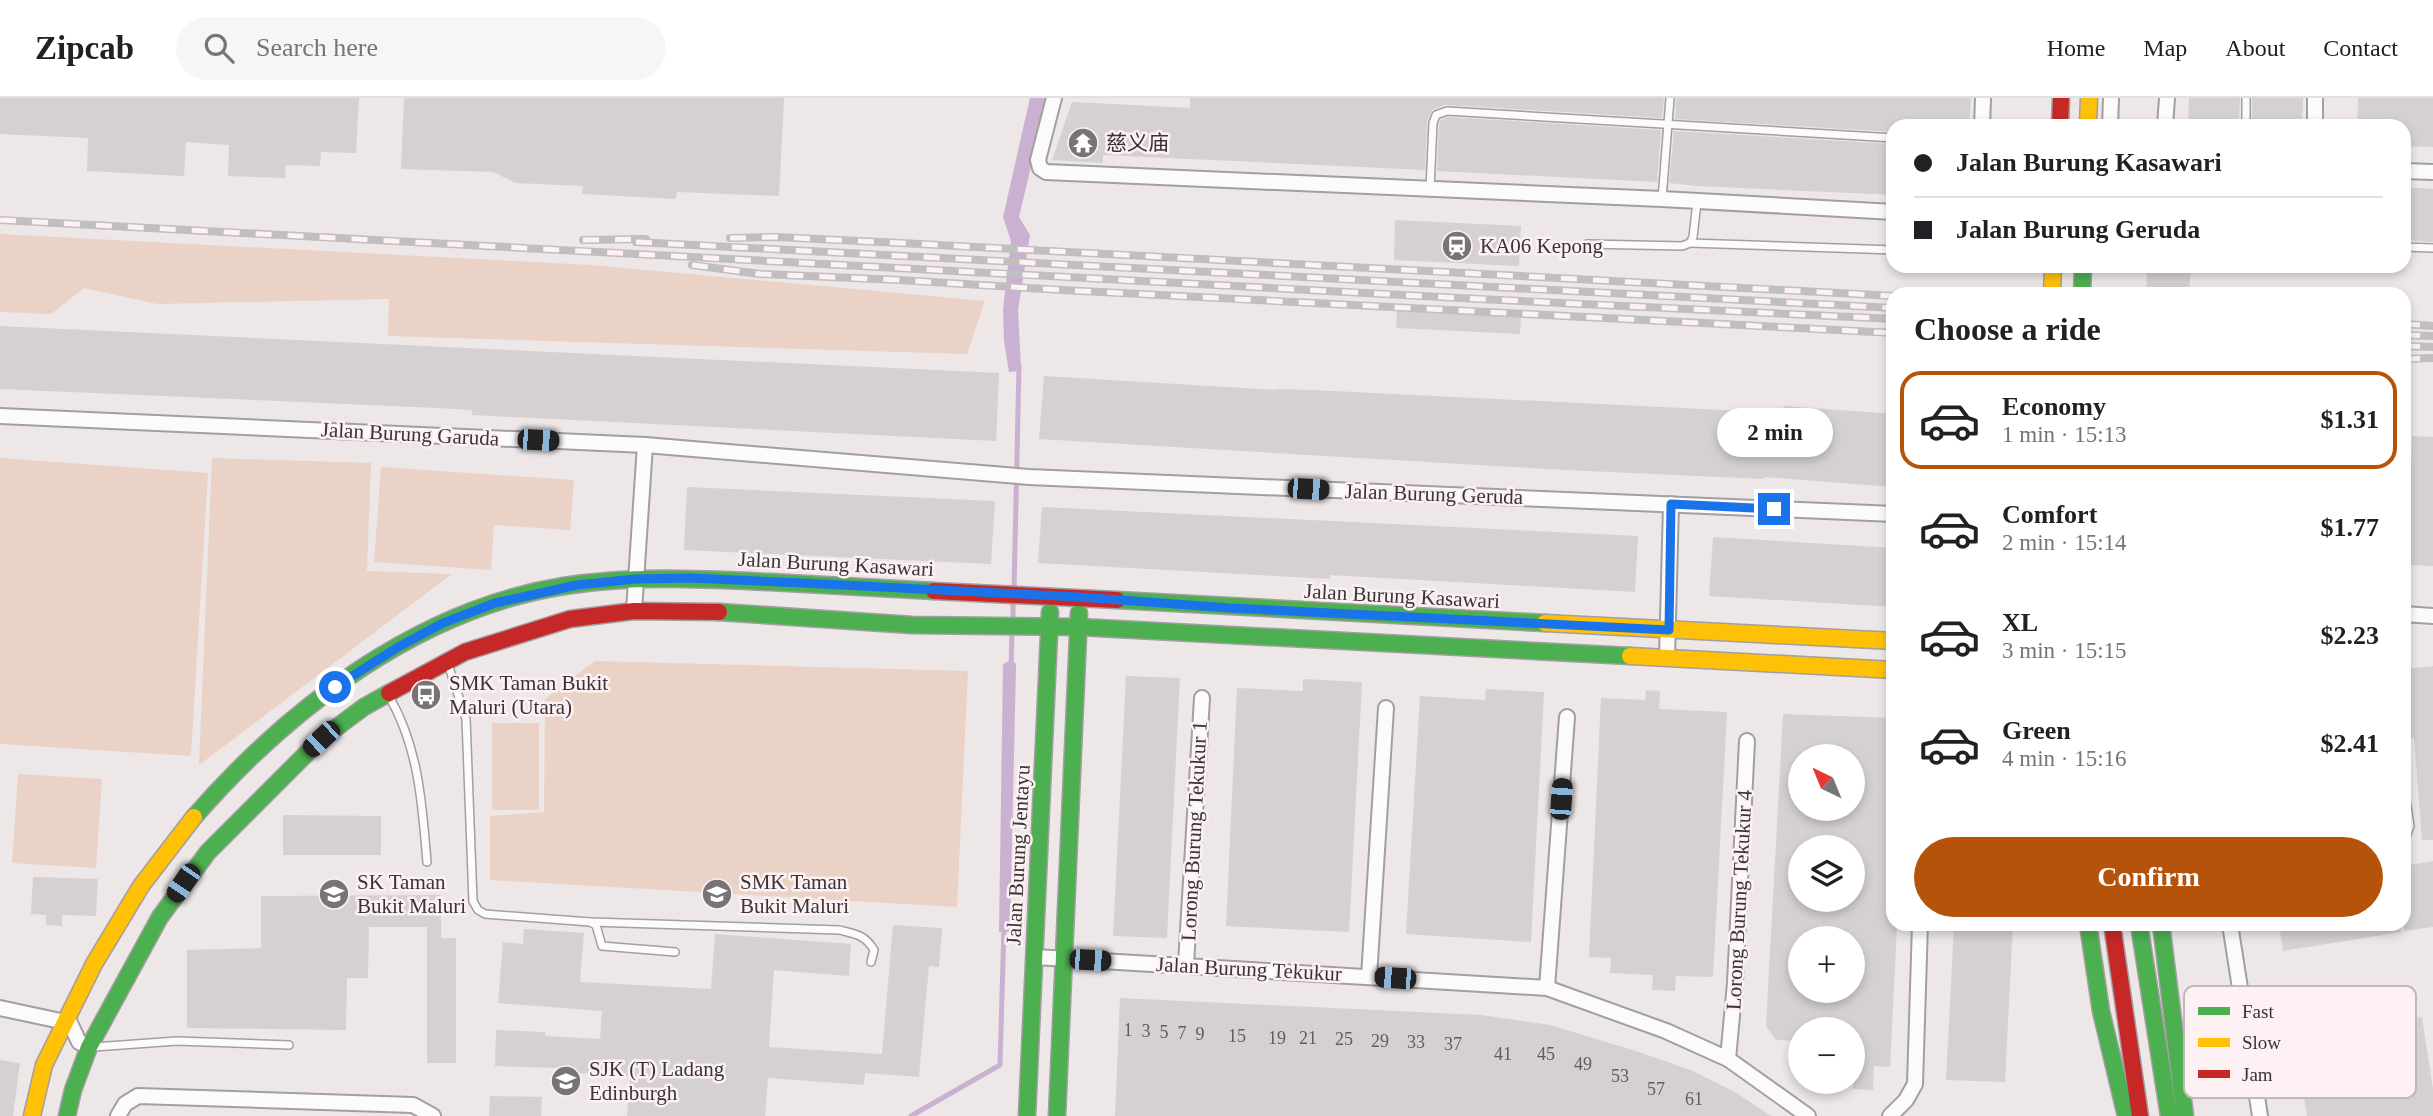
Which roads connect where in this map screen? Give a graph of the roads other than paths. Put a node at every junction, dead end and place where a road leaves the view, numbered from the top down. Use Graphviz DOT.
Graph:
graph roads {
  1 [pos="1054,98"];
  2 [pos="1670,98"];
  3 [pos="1983,98"];
  4 [pos="2061,98"];
  5 [pos="2089,98"];
  6 [pos="2111,98"];
  7 [pos="2167,98"];
  8 [pos="2246,98"];
  9 [pos="2315,98"];
  10 [pos="1982,119"];
  11 [pos="2060,119"];
  12 [pos="2088,119"];
  13 [pos="2110,119"];
  14 [pos="2166,119"];
  15 [pos="2246,119"];
  16 [pos="2315,119"];
  17 [pos="1668,126"];
  18 [pos="1886,138"];
  19 [pos="2411,171"];
  20 [pos="2433,172"];
  21 [pos="1430,189"];
  22 [pos="1662,199"];
  23 [pos="1698,201"];
  24 [pos="1886,212"];
  25 [pos="1689,243"];
  26 [pos="1587,244"];
  27 [pos="2411,247"];
  28 [pos="2433,248"];
  29 [pos="1886,250"];
  30 [pos="0,416"];
  31 [pos="646,445"];
  32 [pos="1029,477"];
  33 [pos="1671,504"];
  34 [pos="1886,514"];
  35 [pos="636,579"];
  36 [pos="1050,596"];
  37 [pos="1079,597"];
  38 [pos="634,611"];
  39 [pos="2411,614"];
  40 [pos="2433,616"];
  41 [pos="1051,626"];
  42 [pos="1079,627"];
  43 [pos="1669,630"];
  44 [pos="1886,641"];
  45 [pos="1667,658"];
  46 [pos="446,660"];
  47 [pos="1886,670"];
  48 [pos="388,694"];
  49 [pos="1202,698"];
  50 [pos="1386,708"];
  51 [pos="1567,717"];
  52 [pos="1748,741"];
  53 [pos="427,862"];
  54 [pos="590,922"];
  55 [pos="1920,931"];
  56 [pos="2089,931"];
  57 [pos="2113,931"];
  58 [pos="2140,931"];
  59 [pos="2162,931"];
  60 [pos="2231,931"];
  61 [pos="676,951"];
  62 [pos="1035,957"];
  63 [pos="1064,958"];
  64 [pos="872,962"];
  65 [pos="1186,964"];
  66 [pos="1369,976"];
  67 [pos="2240,986"];
  68 [pos="1547,988"];
  69 [pos="0,1008"];
  70 [pos="65,1021"];
  71 [pos="289,1045"];
  72 [pos="89,1047"];
  73 [pos="1728,1059"];
  74 [pos="2257,1098"];
  75 [pos="32,1116"];
  76 [pos="67,1116"];
  77 [pos="118,1116"];
  78 [pos="433,1116"];
  79 [pos="1027,1116"];
  80 [pos="1057,1116"];
  81 [pos="1808,1116"];
  82 [pos="1890,1116"];
  83 [pos="2126,1116"];
  84 [pos="2140,1116"];
  85 [pos="2169,1116"];
  86 [pos="2185,1116"];
  87 [pos="2260,1116"];
  1 -- 21 [label="street"];
  2 -- 17 [label="lane"];
  3 -- 10 [label="street"];
  4 -- 11 [label="street"];
  5 -- 12 [label="street"];
  6 -- 13 [label="street"];
  7 -- 14 [label="street"];
  8 -- 15 [label="lane"];
  9 -- 16 [label="street"];
  17 -- 18 [label="lane"];
  17 -- 21 [label="lane"];
  17 -- 22 [label="lane"];
  19 -- 20 [label="street"];
  21 -- 22 [label="street"];
  22 -- 23 [label="street"];
  23 -- 24 [label="street"];
  23 -- 25 [label="lane"];
  25 -- 26 [label="lane"];
  25 -- 29 [label="lane"];
  27 -- 28 [label="lane"];
  30 -- 31 [label="street, Jalan Burung Garuda"];
  31 -- 32 [label="street, Jalan Burung Garuda"];
  31 -- 35 [label="street"];
  32 -- 33 [label="street, Jalan Burung Geruda"];
  33 -- 34 [label="street, Jalan Burung Geruda"];
  33 -- 43 [label="street"];
  35 -- 36 [label="street, Jalan Burung Kasawari"];
  35 -- 38 [label="street"];
  35 -- 70 [label="street, Jalan Burung Kasawari"];
  36 -- 37 [label="street, Jalan Burung Kasawari"];
  36 -- 41 [label="street, Jalan Burung Jentayu"];
  37 -- 42 [label="street"];
  37 -- 43 [label="street, Jalan Burung Kasawari"];
  38 -- 41 [label="street"];
  38 -- 46 [label="street"];
  39 -- 40 [label="street"];
  41 -- 42 [label="street"];
  41 -- 62 [label="street, Jalan Burung Jentayu"];
  42 -- 45 [label="street"];
  42 -- 63 [label="street"];
  43 -- 44 [label="street, Jalan Burung Kasawari"];
  43 -- 45 [label="street"];
  45 -- 47 [label="street"];
  46 -- 48 [label="street"];
  46 -- 54 [label="lane"];
  48 -- 53 [label="lane"];
  48 -- 72 [label="street"];
  49 -- 65 [label="street, Lorong Burung Tekukur 1"];
  50 -- 66 [label="street"];
  51 -- 68 [label="street"];
  52 -- 73 [label="street, Lorong Burung Tekukur 4"];
  54 -- 61 [label="lane"];
  54 -- 64 [label="lane"];
  55 -- 82 [label="street"];
  56 -- 83 [label="street"];
  57 -- 84 [label="street"];
  58 -- 85 [label="street"];
  59 -- 86 [label="street"];
  60 -- 67 [label="street"];
  62 -- 63 [label="street, Jalan Burung Tekukur"];
  62 -- 79 [label="street, Jalan Burung Jentayu"];
  63 -- 65 [label="street, Jalan Burung Tekukur"];
  63 -- 80 [label="street"];
  65 -- 66 [label="street, Jalan Burung Tekukur"];
  66 -- 68 [label="street, Jalan Burung Tekukur"];
  68 -- 73 [label="street, Jalan Burung Tekukur"];
  69 -- 70 [label="street"];
  70 -- 72 [label="street"];
  70 -- 75 [label="street, Jalan Burung Kasawari"];
  71 -- 72 [label="lane"];
  72 -- 76 [label="street"];
  73 -- 81 [label="street, Jalan Burung Tekukur"];
  74 -- 87 [label="street"];
  77 -- 78 [label="street"];
}
